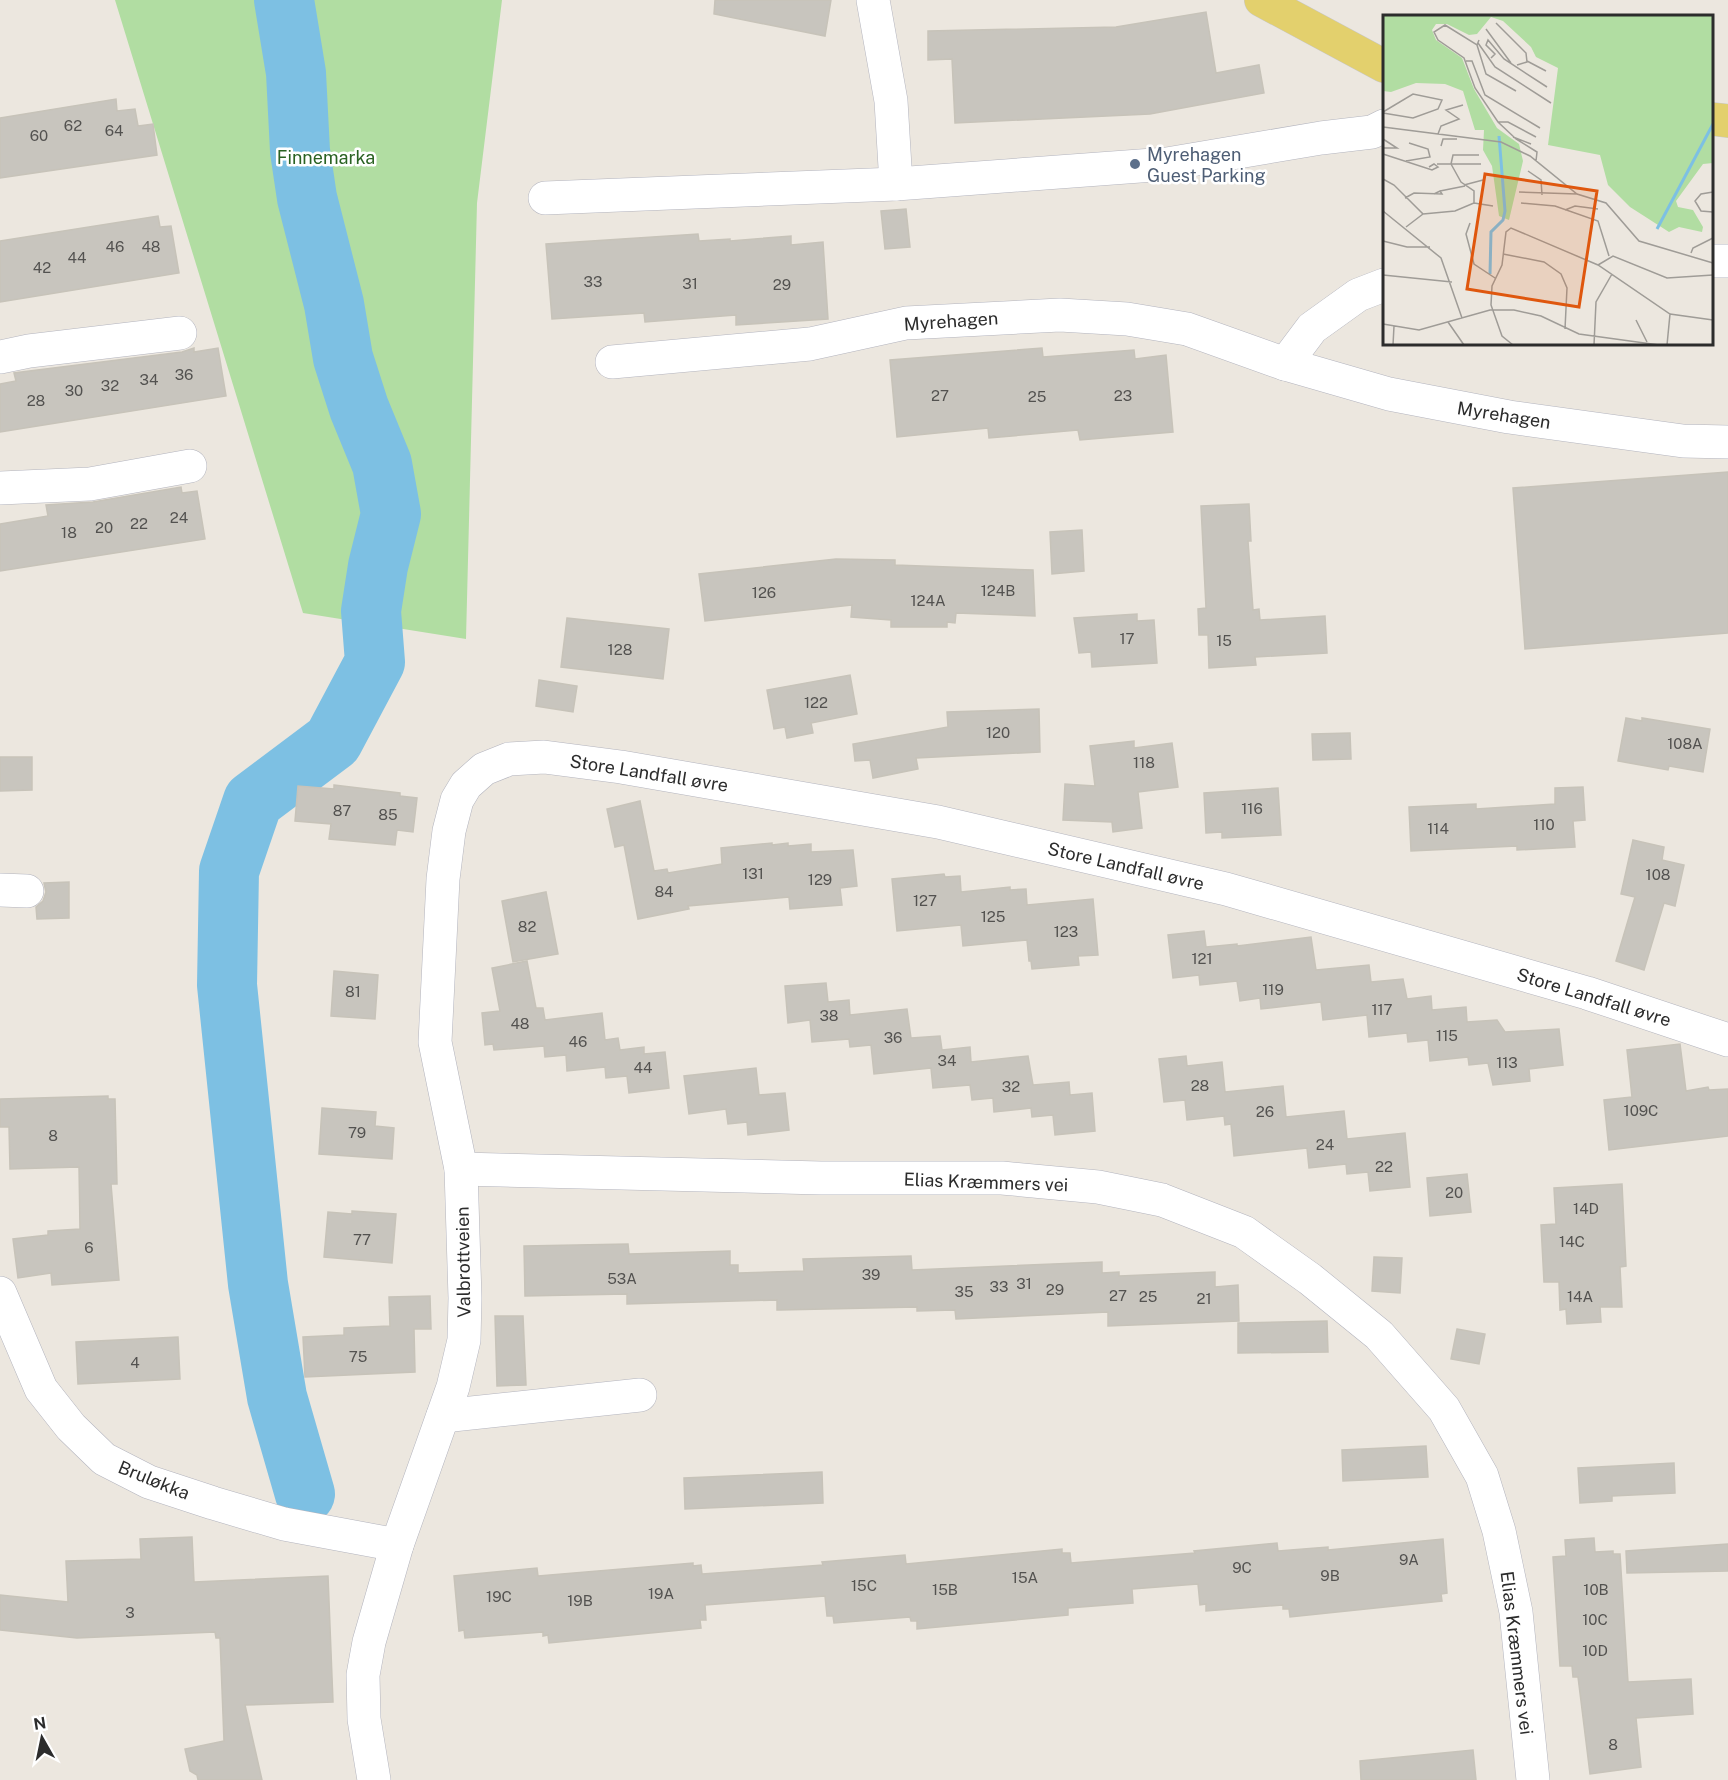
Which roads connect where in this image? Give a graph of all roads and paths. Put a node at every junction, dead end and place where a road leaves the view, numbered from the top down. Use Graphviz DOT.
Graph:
graph roads {
  1 [pos="873,0"];
  2 [pos="1261,0"];
  3 [pos="1383,65"];
  4 [pos="1713,119"];
  5 [pos="1728,121"];
  6 [pos="1383,126"];
  7 [pos="896,184"];
  8 [pos="545,198"];
  9 [pos="1383,285"];
  10 [pos="180,333"];
  11 [pos="0,357"];
  12 [pos="612,362"];
  13 [pos="1285,364"];
  14 [pos="1728,442"];
  15 [pos="190,466"];
  16 [pos="0,488"];
  17 [pos="509,759"];
  18 [pos="1728,1040"];
  19 [pos="461,1169"];
  20 [pos="0,1293"];
  21 [pos="640,1395"];
  22 [pos="443,1416"];
  23 [pos="397,1545"];
  24 [pos="374,1780"];
  25 [pos="1533,1780"];
  1 -- 7 [label="street"];
  2 -- 3 [label="main road"];
  4 -- 5 [label="main road"];
  6 -- 7 [label="street"];
  7 -- 8 [label="street"];
  9 -- 13 [label="street"];
  10 -- 11 [label="street"];
  12 -- 13 [label="street, Myrehagen"];
  13 -- 14 [label="street, Myrehagen"];
  15 -- 16 [label="street"];
  17 -- 18 [label="street, Store Landfall øvre"];
  17 -- 19 [label="street, Valbrottveien"];
  19 -- 22 [label="street, Valbrottveien"];
  19 -- 25 [label="street, Elias Kræmmers vei"];
  20 -- 23 [label="street, Bruløkka"];
  21 -- 22 [label="street"];
  22 -- 23 [label="street, Valbrottveien"];
  23 -- 24 [label="street, Valbrottveien"];
}
